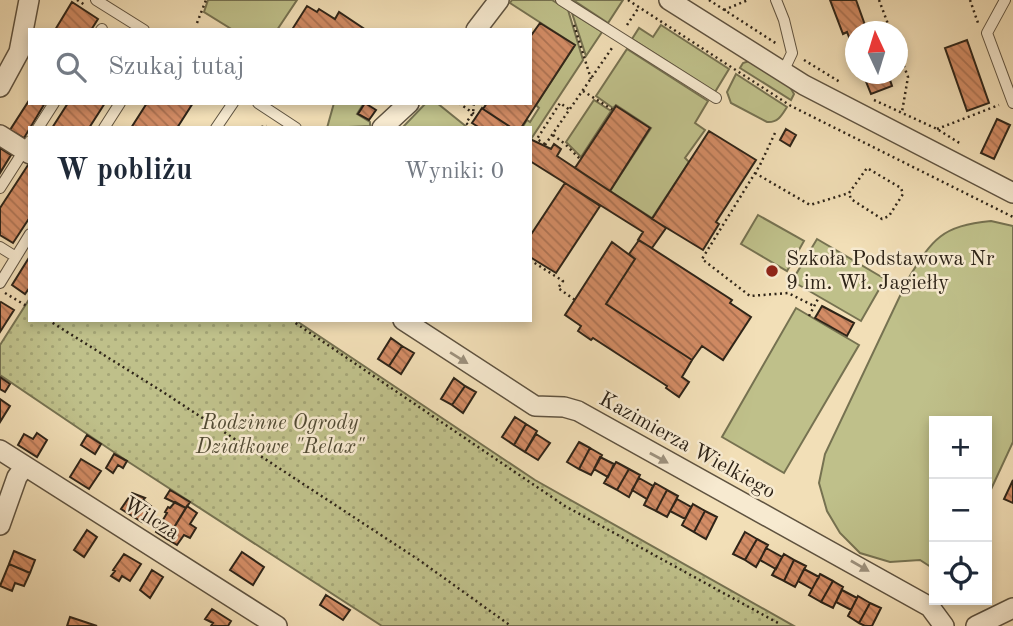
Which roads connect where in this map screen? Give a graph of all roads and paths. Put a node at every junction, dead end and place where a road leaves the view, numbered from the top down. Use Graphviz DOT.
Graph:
graph roads {
  1 [pos="29,0"];
  2 [pos="96,0"];
  3 [pos="206,0"];
  4 [pos="499,0"];
  5 [pos="668,0"];
  6 [pos="709,0"];
  7 [pos="748,0"];
  8 [pos="776,0"];
  9 [pos="879,0"];
  10 [pos="1005,0"];
  11 [pos="564,2"];
  12 [pos="724,10"];
  13 [pos="887,21"];
  14 [pos="197,23"];
  15 [pos="141,28"];
  16 [pos="478,28"];
  17 [pos="792,53"];
  18 [pos="603,63"];
  19 [pos="783,72"];
  20 [pos="591,79"];
  21 [pos="907,84"];
  22 [pos="848,87"];
  23 [pos="0,88"];
  24 [pos="583,91"];
  25 [pos="867,97"];
  26 [pos="716,98"];
  27 [pos="1012,102"];
  28 [pos="53,105"];
  29 [pos="119,105"];
  30 [pos="232,105"];
  31 [pos="261,105"];
  32 [pos="407,105"];
  33 [pos="462,105"];
  34 [pos="474,105"];
  35 [pos="570,110"];
  36 [pos="613,110"];
  37 [pos="902,112"];
  38 [pos="473,113"];
  39 [pos="477,116"];
  40 [pos="39,126"];
  41 [pos="105,126"];
  42 [pos="217,126"];
  43 [pos="293,126"];
  44 [pos="384,126"];
  45 [pos="470,126"];
  46 [pos="937,130"];
  47 [pos="775,133"];
  48 [pos="0,135"];
  49 [pos="553,135"];
  50 [pos="28,148"];
  51 [pos="966,150"];
  52 [pos="580,159"];
  53 [pos="755,173"];
  54 [pos="0,188"];
  55 [pos="1013,192"];
  56 [pos="849,193"];
  57 [pos="28,237"];
  58 [pos="0,247"];
  59 [pos="16,257"];
  60 [pos="532,261"];
  61 [pos="0,283"];
  62 [pos="7,295"];
  63 [pos="819,297"];
  64 [pos="575,300"];
  65 [pos="814,306"];
  66 [pos="28,308"];
  67 [pos="809,316"];
  68 [pos="51,322"];
  69 [pos="294,322"];
  70 [pos="406,322"];
  71 [pos="0,450"];
  72 [pos="25,466"];
  73 [pos="0,525"];
  74 [pos="1013,608"];
  75 [pos="277,626"];
  76 [pos="511,626"];
  77 [pos="779,626"];
  78 [pos="944,626"];
  79 [pos="976,626"];
  1 -- 23 [label="street"];
  2 -- 15 [label="lane"];
  3 -- 14 [label="path"];
  4 -- 16 [label="street"];
  5 -- 19 [label="street"];
  6 -- 12 [label="path"];
  7 -- 12 [label="path"];
  8 -- 17 [label="lane"];
  9 -- 13 [label="path"];
  10 -- 27 [label="lane"];
  11 -- 20 [label="path"];
  11 -- 26 [label="lane"];
  12 -- 17 [label="path"];
  17 -- 19 [label="lane"];
  17 -- 22 [label="path"];
  18 -- 20 [label="path"];
  19 -- 55 [label="street"];
  20 -- 24 [label="path"];
  21 -- 37 [label="path"];
  24 -- 35 [label="path"];
  24 -- 36 [label="path"];
  25 -- 37 [label="path"];
  27 -- 46 [label="path"];
  28 -- 40 [label="lane"];
  29 -- 41 [label="lane"];
  30 -- 42 [label="lane"];
  31 -- 43 [label="lane"];
  32 -- 44 [label="street"];
  33 -- 38 [label="path"];
  34 -- 38 [label="path"];
  35 -- 49 [label="path"];
  35 -- 49 [label="path"];
  37 -- 46 [label="path"];
  38 -- 39 [label="path"];
  38 -- 45 [label="path"];
  46 -- 51 [label="path"];
  47 -- 53 [label="path"];
  48 -- 50 [label="street"];
  49 -- 52 [label="path"];
  50 -- 54 [label="lane"];
  53 -- 56 [label="path"];
  53 -- 65 [label="path"];
  56 -- 56 [label="path"];
  57 -- 59 [label="lane"];
  58 -- 59 [label="lane"];
  59 -- 61 [label="lane"];
  60 -- 64 [label="path"];
  62 -- 66 [label="path"];
  63 -- 65 [label="path"];
  65 -- 67 [label="path"];
  68 -- 76 [label="path"];
  69 -- 77 [label="path"];
  70 -- 78 [label="street, Kazimierza Wielkiego, one-way"];
  71 -- 72 [label="street, Wilcza"];
  72 -- 73 [label="street"];
  72 -- 75 [label="street, Wilcza"];
  74 -- 79 [label="street"];
}
